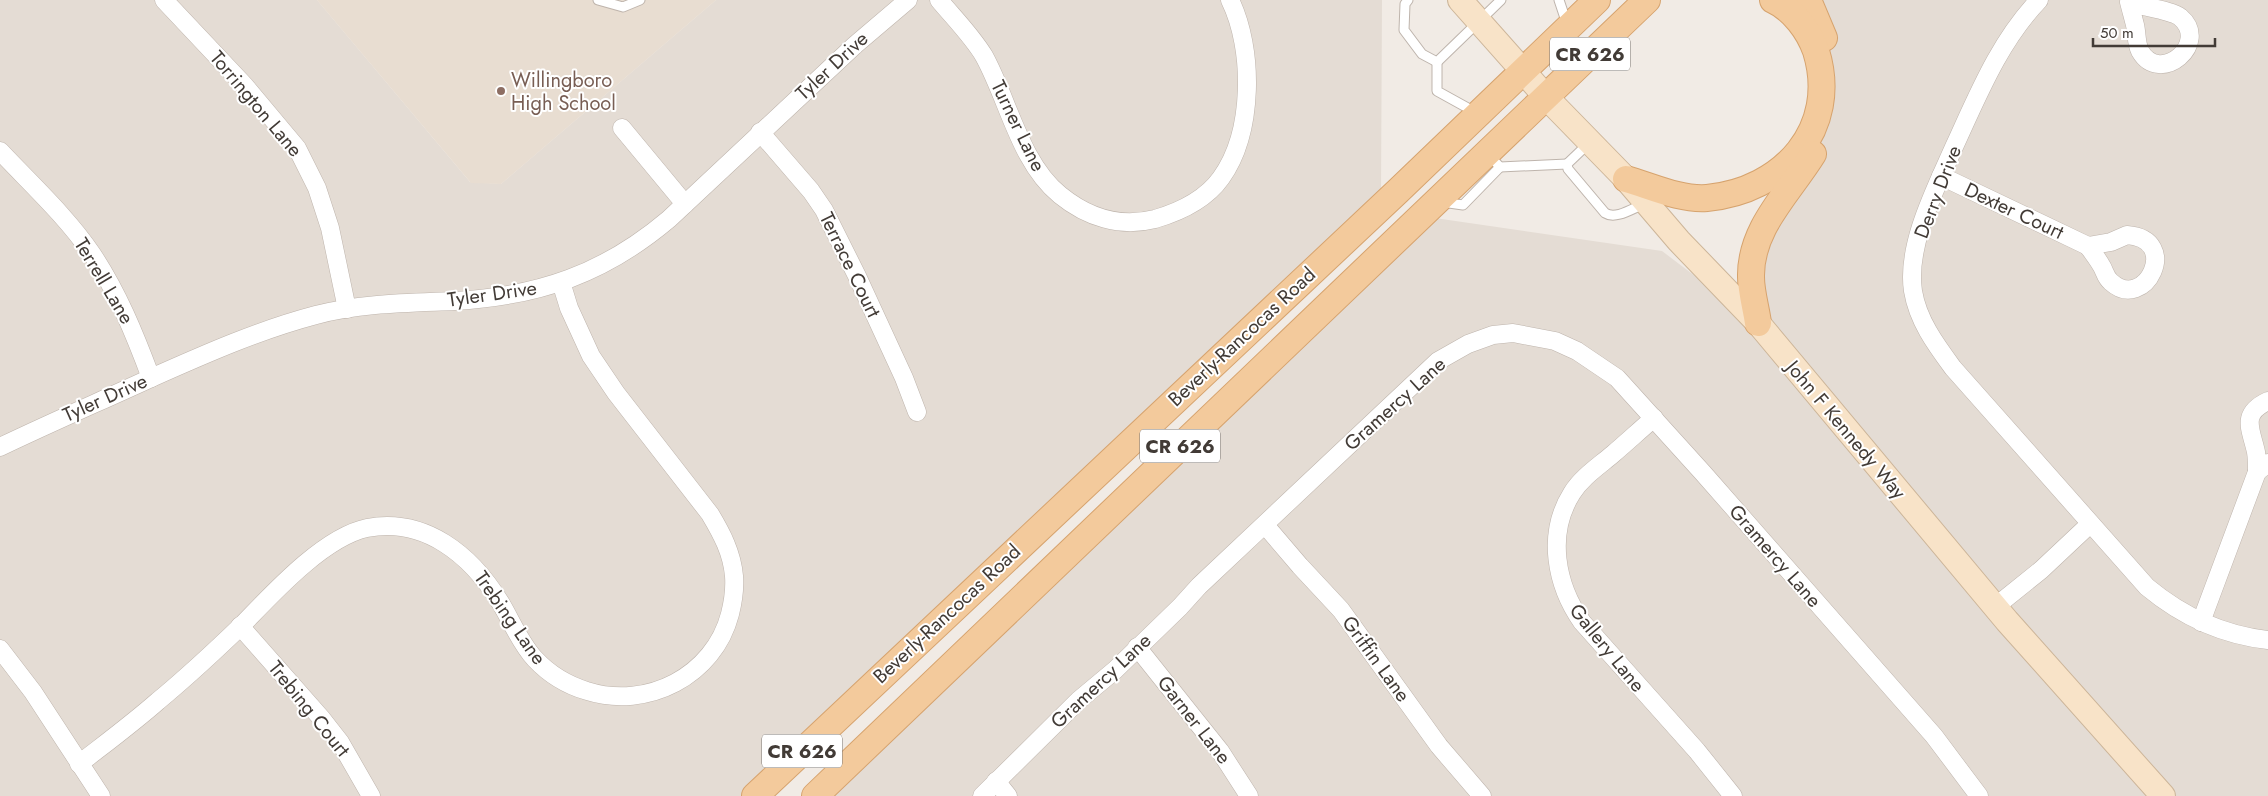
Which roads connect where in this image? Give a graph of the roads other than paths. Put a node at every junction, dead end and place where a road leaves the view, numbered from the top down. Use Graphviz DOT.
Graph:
graph roads {
  1 [pos="164,0"];
  2 [pos="598,0"];
  3 [pos="640,0"];
  4 [pos="908,0"];
  5 [pos="939,0"];
  6 [pos="1230,0"];
  7 [pos="1408,0"];
  8 [pos="1460,0"];
  9 [pos="1501,0"];
  10 [pos="1559,0"];
  11 [pos="1597,0"];
  12 [pos="1660,0"];
  13 [pos="1773,0"];
  14 [pos="1808,0"];
  15 [pos="2039,0"];
  16 [pos="1641,6"];
  17 [pos="1478,22"];
  18 [pos="1568,28"];
  19 [pos="1437,62"];
  20 [pos="1522,70"];
  21 [pos="1546,97"];
  22 [pos="1479,114"];
  23 [pos="622,128"];
  24 [pos="760,132"];
  25 [pos="1591,141"];
  26 [pos="0,151"];
  27 [pos="1493,160"];
  28 [pos="1567,164"];
  29 [pos="1941,176"];
  30 [pos="1626,179"];
  31 [pos="1646,203"];
  32 [pos="685,204"];
  33 [pos="2088,246"];
  34 [pos="561,282"];
  35 [pos="347,309"];
  36 [pos="1758,323"];
  37 [pos="151,378"];
  38 [pos="2268,401"];
  39 [pos="917,412"];
  40 [pos="1654,418"];
  41 [pos="0,447"];
  42 [pos="2263,467"];
  43 [pos="2090,524"];
  44 [pos="1265,525"];
  45 [pos="1995,607"];
  46 [pos="2201,622"];
  47 [pos="240,626"];
  48 [pos="2268,640"];
  49 [pos="1137,647"];
  50 [pos="0,649"];
  51 [pos="80,764"];
  52 [pos="996,781"];
  53 [pos="762,794"];
  54 [pos="101,796"];
  55 [pos="371,796"];
  56 [pos="815,796"];
  57 [pos="982,796"];
  58 [pos="1008,796"];
  59 [pos="1249,796"];
  60 [pos="1482,796"];
  61 [pos="1733,796"];
  62 [pos="1979,796"];
  63 [pos="2163,796"];
  1 -- 35 [label="street, Torrington Lane"];
  2 -- 3 [label="lane"];
  4 -- 24 [label="street, Tyler Drive"];
  5 -- 6 [label="street, Turner Lane"];
  7 -- 19 [label="lane"];
  8 -- 17 [label="street, John F Kennedy Way"];
  9 -- 17 [label="lane"];
  10 -- 18 [label="lane"];
  11 -- 18 [label="main road, Beverly-Rancocas Road / CR 626"];
  12 -- 16 [label="main road"];
  13 -- 30 [label="main road"];
  14 -- 36 [label="main road"];
  15 -- 29 [label="street, Derry Drive"];
  16 -- 21 [label="main road, Beverly-Rancocas Road / CR 626"];
  17 -- 19 [label="lane"];
  17 -- 20 [label="street, John F Kennedy Way"];
  18 -- 20 [label="main road, Beverly-Rancocas Road / CR 626"];
  19 -- 22 [label="lane"];
  20 -- 21 [label="street, John F Kennedy Way"];
  20 -- 22 [label="main road, Beverly-Rancocas Road / CR 626"];
  21 -- 25 [label="street, John F Kennedy Way"];
  21 -- 27 [label="main road, Beverly-Rancocas Road / CR 626"];
  22 -- 53 [label="main road, Beverly-Rancocas Road / CR 626"];
  23 -- 32 [label="street"];
  24 -- 32 [label="street, Tyler Drive"];
  24 -- 39 [label="street, Terrace Court"];
  25 -- 28 [label="lane"];
  25 -- 30 [label="street, John F Kennedy Way"];
  26 -- 37 [label="street, Terrell Lane"];
  27 -- 28 [label="lane"];
  27 -- 56 [label="main road, Beverly-Rancocas Road / CR 626"];
  28 -- 31 [label="lane"];
  29 -- 33 [label="street, Dexter Court"];
  29 -- 43 [label="street, Derry Drive"];
  30 -- 31 [label="street, John F Kennedy Way"];
  31 -- 36 [label="street, John F Kennedy Way"];
  32 -- 34 [label="street, Tyler Drive"];
  34 -- 35 [label="street, Tyler Drive"];
  34 -- 47 [label="street, Trebing Lane"];
  35 -- 37 [label="street, Tyler Drive"];
  36 -- 45 [label="street, John F Kennedy Way"];
  37 -- 41 [label="street, Tyler Drive"];
  38 -- 42 [label="street"];
  40 -- 44 [label="street, Gramercy Lane"];
  40 -- 61 [label="street, Gallery Lane"];
  40 -- 62 [label="street, Gramercy Lane"];
  42 -- 46 [label="street"];
  43 -- 45 [label="street"];
  43 -- 46 [label="street, Derry Drive"];
  44 -- 49 [label="street, Gramercy Lane"];
  44 -- 60 [label="street, Griffin Lane"];
  45 -- 63 [label="street, John F Kennedy Way"];
  46 -- 48 [label="street, Derry Drive"];
  47 -- 51 [label="street, Trebing Lane"];
  47 -- 55 [label="street, Trebing Court"];
  49 -- 52 [label="street, Gramercy Lane"];
  49 -- 59 [label="street, Garner Lane"];
  50 -- 51 [label="street"];
  51 -- 54 [label="street"];
  52 -- 57 [label="street, Gramercy Lane"];
  52 -- 58 [label="street"];
}
